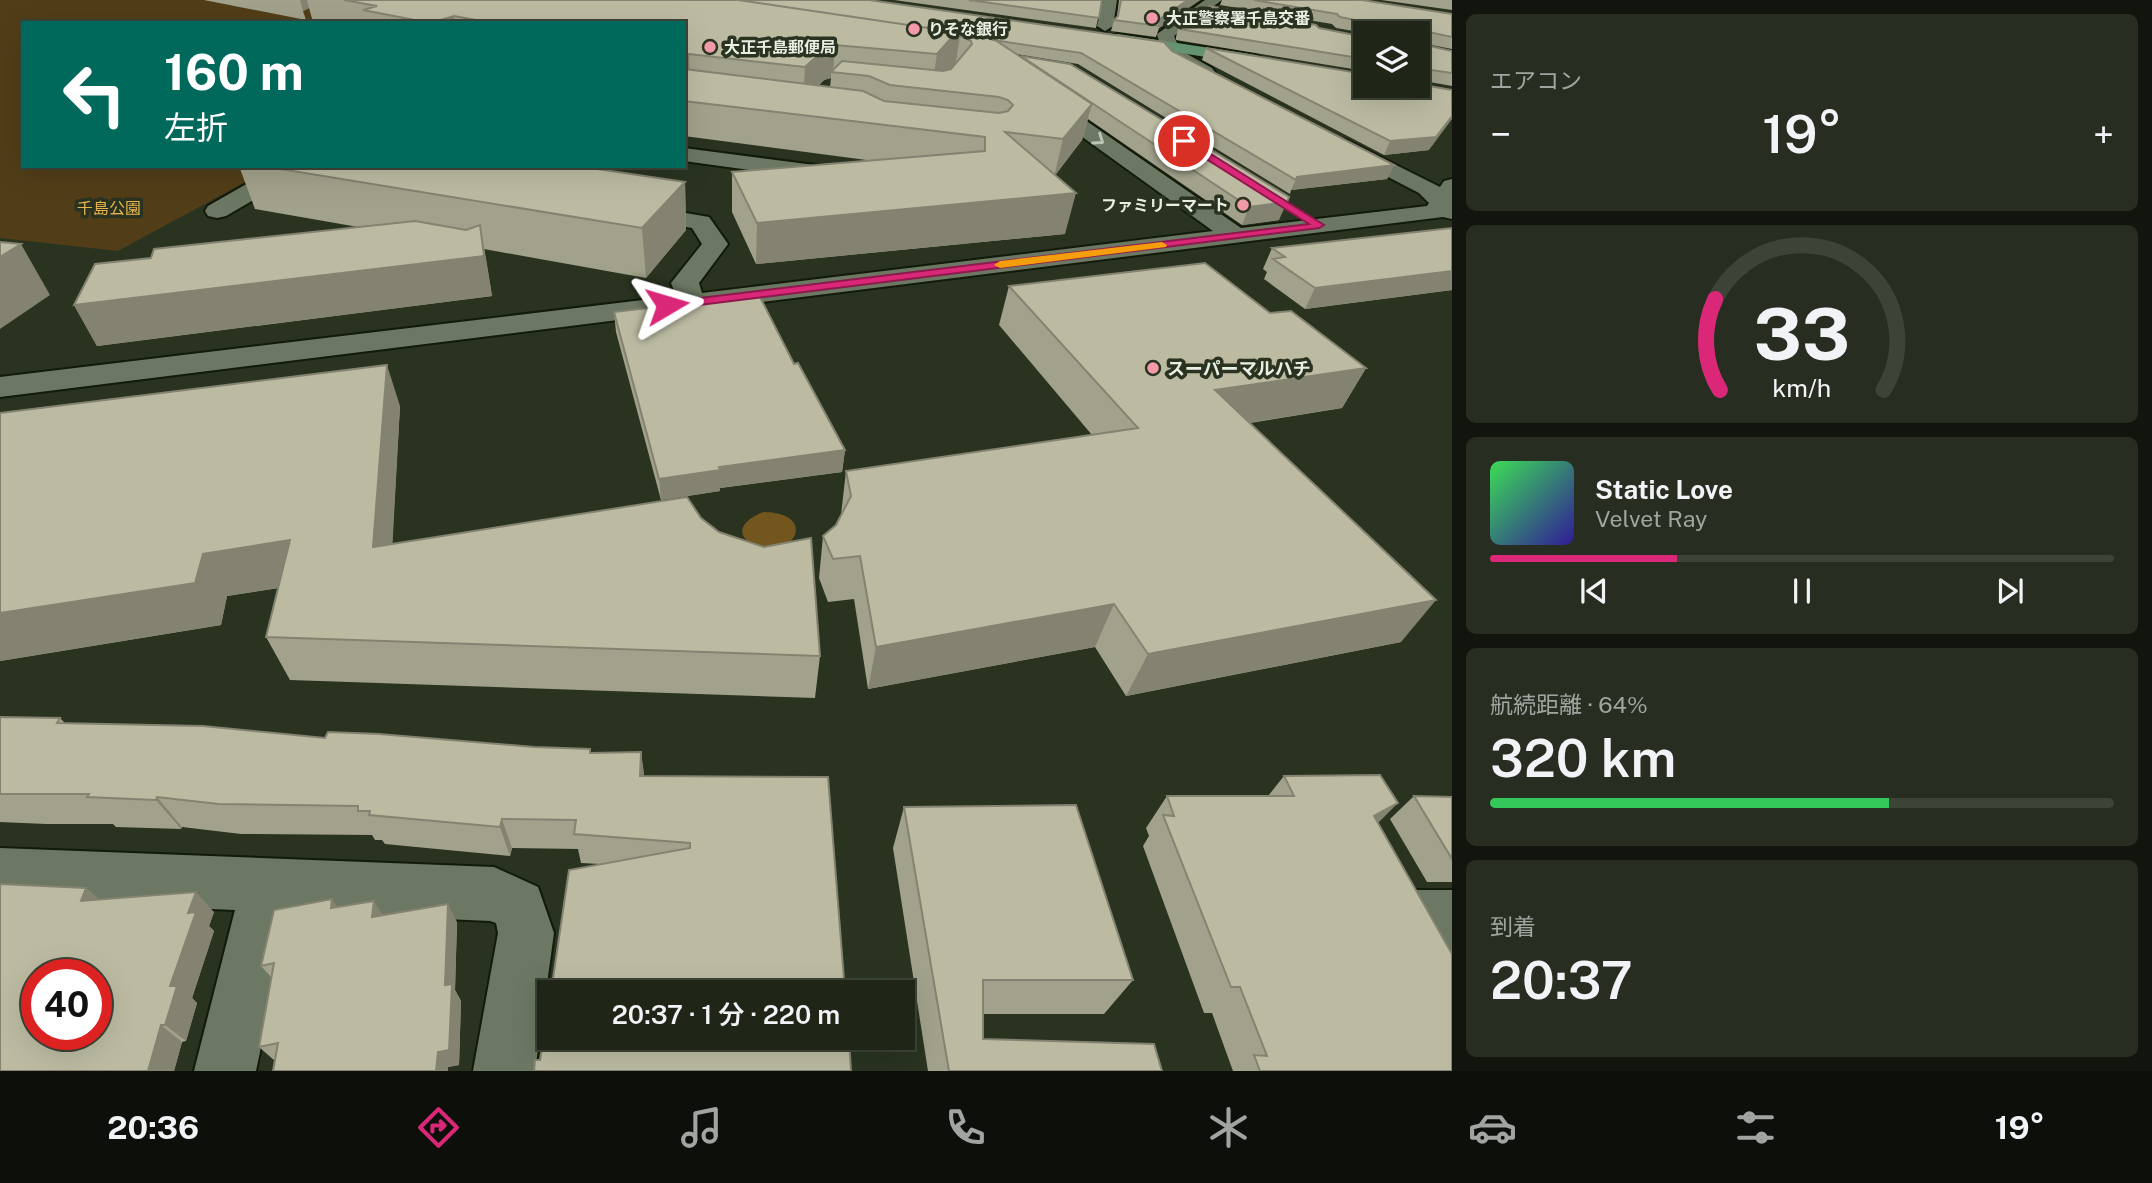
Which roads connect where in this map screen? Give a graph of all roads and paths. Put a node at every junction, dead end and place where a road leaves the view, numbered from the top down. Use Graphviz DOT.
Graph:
graph roads {
  1 [pos="1110,0"];
  2 [pos="1208,4"];
  3 [pos="1229,13"];
  4 [pos="1095,28"];
  5 [pos="1166,40"];
  6 [pos="1271,56"];
  7 [pos="1224,81"];
  8 [pos="1028,89"];
  9 [pos="1331,138"];
  10 [pos="686,154"];
  11 [pos="292,168"];
  12 [pos="840,175"];
  13 [pos="1450,201"];
  14 [pos="608,208"];
  15 [pos="217,211"];
  16 [pos="1295,211"];
  17 [pos="1319,225"];
  18 [pos="1234,235"];
  19 [pos="692,302"];
  20 [pos="0,387"];
  21 [pos="0,874"];
  22 [pos="268,885"];
  23 [pos="1452,918"];
  24 [pos="1452,990"];
  25 [pos="225,1071"];
  26 [pos="503,1071"];
  1 -- 4 [label="street"];
  2 -- 3 [label="street"];
  2 -- 5 [label="street"];
  4 -- 5 [label="main road"];
  5 -- 6 [label="main road"];
  5 -- 7 [label="street"];
  8 -- 18 [label="street, one-way"];
  9 -- 13 [label="street"];
  10 -- 12 [label="street"];
  11 -- 15 [label="street"];
  13 -- 17 [label="street"];
  14 -- 19 [label="street"];
  16 -- 17 [label="street"];
  17 -- 18 [label="street"];
  18 -- 19 [label="street"];
  19 -- 20 [label="street"];
  21 -- 22 [label="street"];
  22 -- 25 [label="street"];
  22 -- 26 [label="street"];
  23 -- 24 [label="street"];
}
